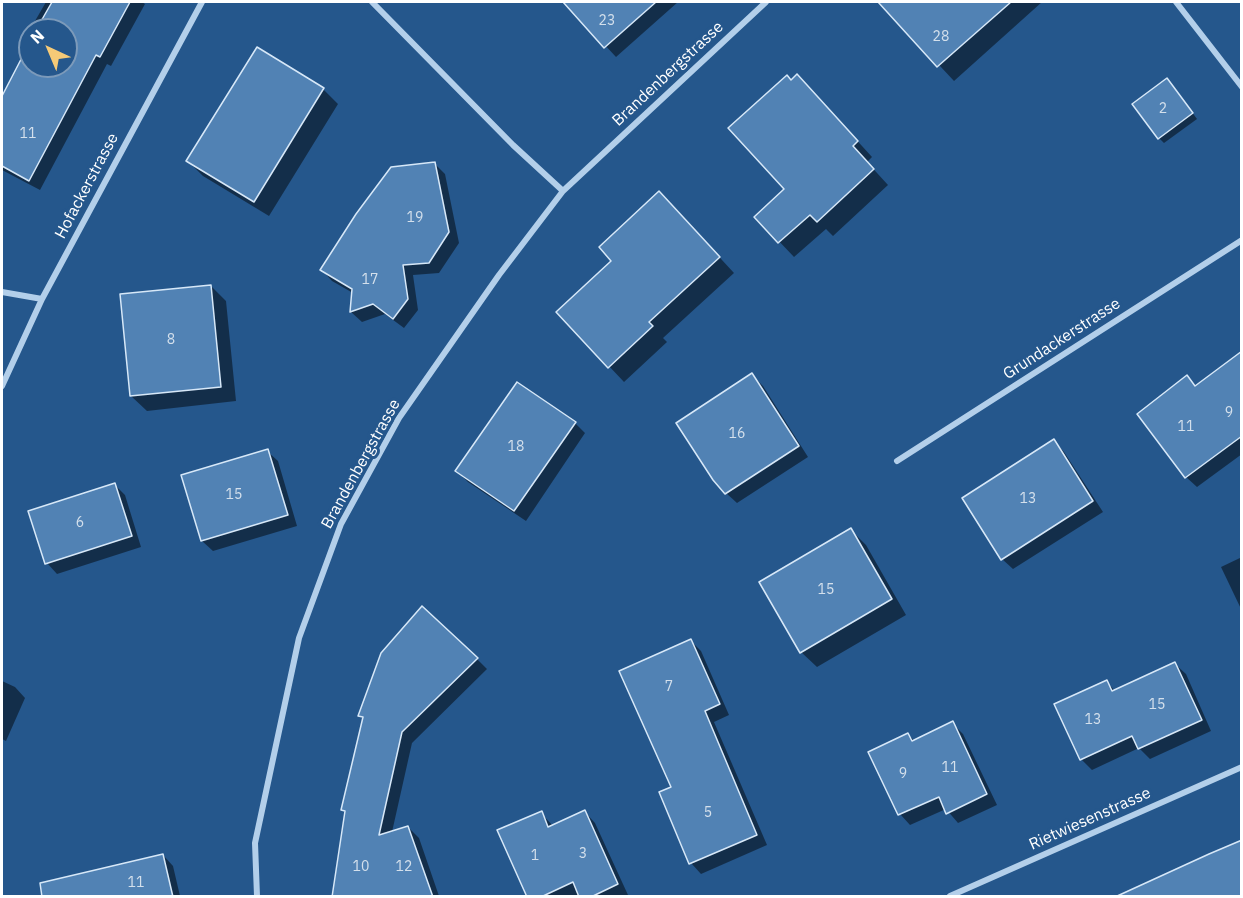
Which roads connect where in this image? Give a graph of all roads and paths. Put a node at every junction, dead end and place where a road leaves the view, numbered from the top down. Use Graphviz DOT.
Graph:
graph roads {
  1 [pos="202,2"];
  2 [pos="372,2"];
  3 [pos="766,2"];
  4 [pos="1176,2"];
  5 [pos="1242,87"];
  6 [pos="563,191"];
  7 [pos="1242,240"];
  8 [pos="2,292"];
  9 [pos="42,299"];
  10 [pos="2,387"];
  11 [pos="897,461"];
  12 [pos="1242,767"];
  13 [pos="257,897"];
  14 [pos="950,897"];
  1 -- 9 [label="street, Hofackerstrasse"];
  2 -- 6 [label="street"];
  3 -- 6 [label="street, Brandenbergstrasse"];
  4 -- 5 [label="street"];
  6 -- 13 [label="street, Brandenbergstrasse"];
  7 -- 11 [label="street, Grundackerstrasse"];
  8 -- 9 [label="street"];
  9 -- 10 [label="street, Hofackerstrasse"];
  12 -- 14 [label="street, Rietwiesenstrasse"];
}
